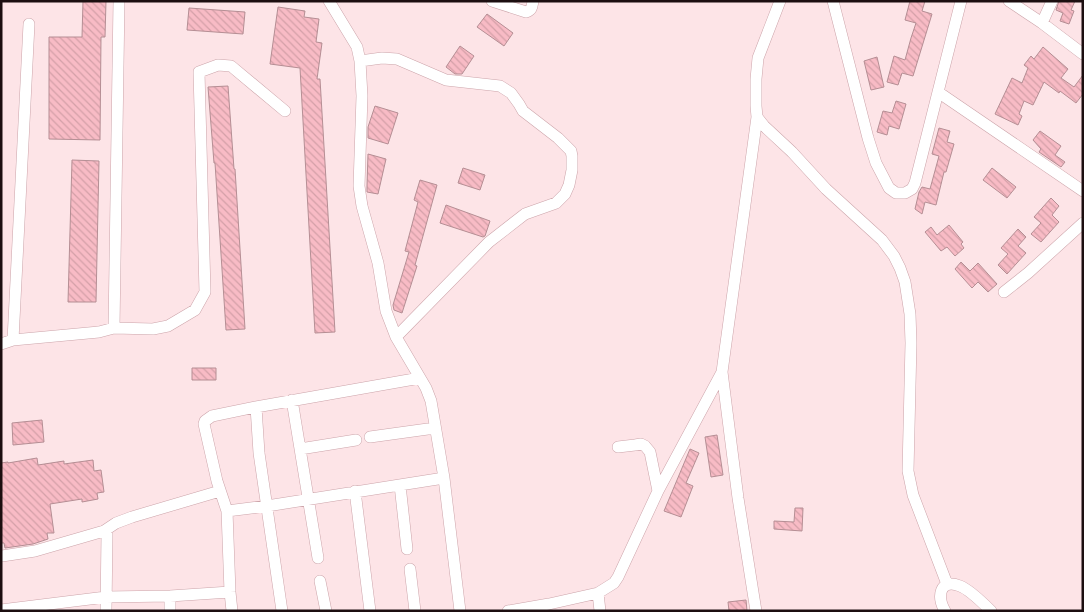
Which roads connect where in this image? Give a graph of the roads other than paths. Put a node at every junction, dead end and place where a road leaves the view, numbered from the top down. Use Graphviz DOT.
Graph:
graph roads {
  1 [pos="119,1"];
  2 [pos="329,1"];
  3 [pos="492,1"];
  4 [pos="533,1"];
  5 [pos="780,1"];
  6 [pos="833,1"];
  7 [pos="961,1"];
  8 [pos="1009,1"];
  9 [pos="1052,1"];
  10 [pos="1042,23"];
  11 [pos="29,24"];
  12 [pos="1083,54"];
  13 [pos="360,61"];
  14 [pos="938,92"];
  15 [pos="285,111"];
  16 [pos="757,116"];
  17 [pos="1083,191"];
  18 [pos="1083,222"];
  19 [pos="1004,292"];
  20 [pos="114,328"];
  21 [pos="396,338"];
  22 [pos="7,342"];
  23 [pos="722,372"];
  24 [pos="420,378"];
  25 [pos="292,400"];
  26 [pos="256,407"];
  27 [pos="435,428"];
  28 [pos="370,438"];
  29 [pos="356,440"];
  30 [pos="618,447"];
  31 [pos="300,449"];
  32 [pos="444,478"];
  33 [pos="400,485"];
  34 [pos="220,490"];
  35 [pos="355,491"];
  36 [pos="658,491"];
  37 [pos="309,500"];
  38 [pos="267,506"];
  39 [pos="227,511"];
  40 [pos="104,532"];
  41 [pos="407,549"];
  42 [pos="2,556"];
  43 [pos="318,558"];
  44 [pos="410,569"];
  45 [pos="320,581"];
  46 [pos="947,584"];
  47 [pos="230,592"];
  48 [pos="598,593"];
  49 [pos="170,596"];
  50 [pos="106,597"];
  51 [pos="550,607"];
  52 [pos="1,610"];
  53 [pos="106,611"];
  54 [pos="170,611"];
  55 [pos="232,611"];
  56 [pos="282,611"];
  57 [pos="326,611"];
  58 [pos="370,611"];
  59 [pos="415,611"];
  60 [pos="460,611"];
  61 [pos="508,611"];
  62 [pos="600,611"];
  63 [pos="756,611"];
  64 [pos="945,611"];
  65 [pos="991,611"];
  1 -- 20 [label="street"];
  2 -- 13 [label="street"];
  3 -- 4 [label="street"];
  5 -- 16 [label="street"];
  6 -- 14 [label="street"];
  7 -- 14 [label="street"];
  8 -- 10 [label="street"];
  9 -- 10 [label="street"];
  10 -- 12 [label="street"];
  11 -- 22 [label="street"];
  13 -- 21 [label="street"];
  13 -- 21 [label="street"];
  14 -- 17 [label="street"];
  15 -- 20 [label="street"];
  16 -- 23 [label="street"];
  16 -- 46 [label="street"];
  18 -- 19 [label="street"];
  20 -- 22 [label="street"];
  21 -- 24 [label="street"];
  23 -- 36 [label="street"];
  23 -- 63 [label="street"];
  24 -- 25 [label="street"];
  24 -- 27 [label="street"];
  25 -- 26 [label="street"];
  25 -- 31 [label="street"];
  26 -- 34 [label="street"];
  26 -- 38 [label="street"];
  27 -- 28 [label="street"];
  27 -- 32 [label="street"];
  29 -- 31 [label="street"];
  30 -- 36 [label="street"];
  31 -- 37 [label="street"];
  32 -- 33 [label="street"];
  32 -- 60 [label="street"];
  33 -- 35 [label="street"];
  33 -- 41 [label="street"];
  34 -- 39 [label="street"];
  34 -- 40 [label="street"];
  35 -- 37 [label="street"];
  35 -- 58 [label="street"];
  36 -- 48 [label="street"];
  37 -- 38 [label="street"];
  37 -- 43 [label="street"];
  38 -- 39 [label="street"];
  38 -- 56 [label="street"];
  39 -- 47 [label="street"];
  40 -- 42 [label="street"];
  40 -- 50 [label="street"];
  44 -- 59 [label="street"];
  45 -- 57 [label="street"];
  46 -- 64 [label="street"];
  46 -- 65 [label="street"];
  47 -- 49 [label="street"];
  47 -- 55 [label="street"];
  48 -- 51 [label="street"];
  48 -- 62 [label="street"];
  49 -- 50 [label="street"];
  49 -- 54 [label="street"];
  50 -- 52 [label="street"];
  50 -- 53 [label="street"];
  51 -- 61 [label="street"];
}
